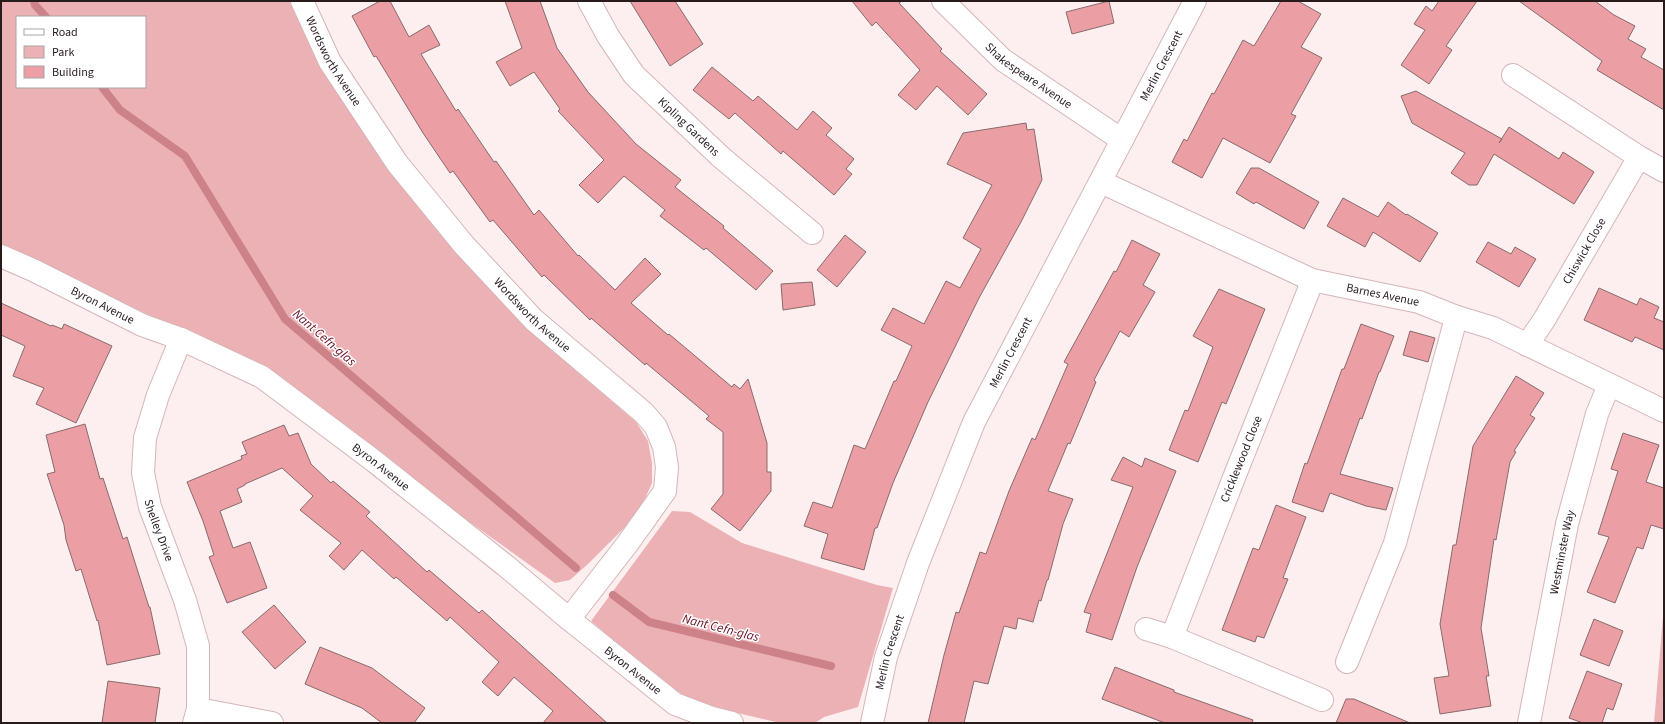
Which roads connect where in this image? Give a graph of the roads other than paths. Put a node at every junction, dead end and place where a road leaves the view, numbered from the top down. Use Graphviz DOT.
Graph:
graph roads {
  1 [pos="302,1"];
  2 [pos="589,1"];
  3 [pos="943,1"];
  4 [pos="1195,1"];
  5 [pos="1514,75"];
  6 [pos="1122,140"];
  7 [pos="1639,157"];
  8 [pos="1664,172"];
  9 [pos="1101,182"];
  10 [pos="812,233"];
  11 [pos="1,256"];
  12 [pos="1312,280"];
  13 [pos="1454,316"];
  14 [pos="181,339"];
  15 [pos="1527,344"];
  16 [pos="1609,384"];
  17 [pos="1664,411"];
  18 [pos="569,619"];
  19 [pos="1146,629"];
  20 [pos="1172,638"];
  21 [pos="1347,662"];
  22 [pos="1322,700"];
  23 [pos="196,716"];
  24 [pos="272,723"];
  25 [pos="732,723"];
  26 [pos="872,723"];
  27 [pos="1529,723"];
  1 -- 18 [label="street, Wordsworth Avenue"];
  2 -- 10 [label="street, Kipling Gardens"];
  3 -- 6 [label="street, Shakespeare Avenue"];
  4 -- 6 [label="street, Merlin Crescent"];
  5 -- 7 [label="street"];
  6 -- 9 [label="street, Merlin Crescent"];
  7 -- 8 [label="street"];
  7 -- 15 [label="street, Chiswick Close"];
  9 -- 12 [label="street, Barnes Avenue"];
  9 -- 26 [label="street, Merlin Crescent"];
  11 -- 14 [label="street, Byron Avenue"];
  12 -- 13 [label="street, Barnes Avenue"];
  12 -- 20 [label="street, Cricklewood Close"];
  13 -- 15 [label="street, Barnes Avenue"];
  13 -- 21 [label="street"];
  14 -- 18 [label="street, Byron Avenue"];
  14 -- 23 [label="street, Shelley Drive"];
  15 -- 16 [label="street, Barnes Avenue"];
  16 -- 17 [label="street, Barnes Avenue"];
  16 -- 27 [label="street, Westminster Way"];
  18 -- 25 [label="street, Byron Avenue"];
  19 -- 20 [label="street"];
  20 -- 22 [label="street"];
  23 -- 24 [label="street"];
}
